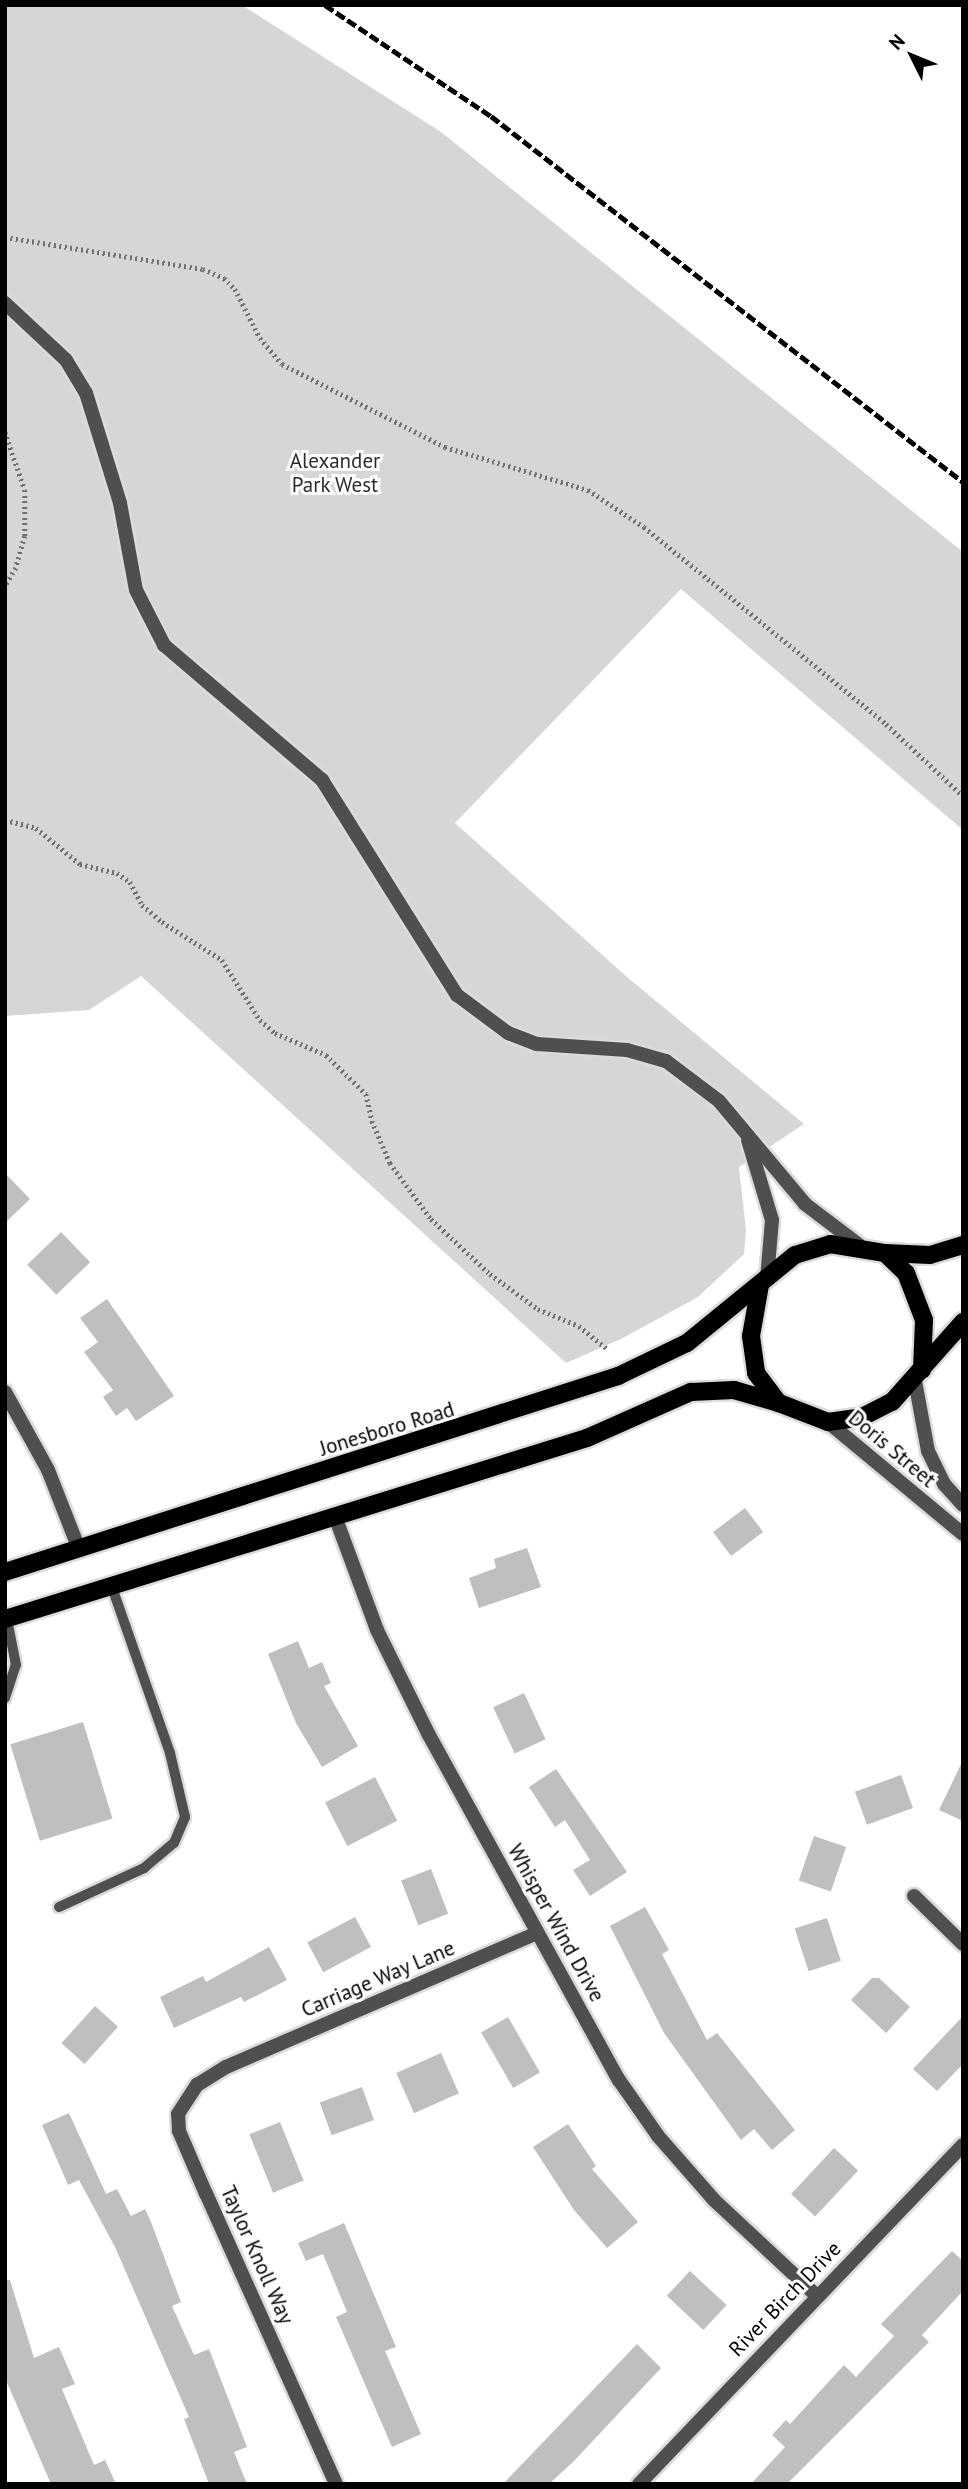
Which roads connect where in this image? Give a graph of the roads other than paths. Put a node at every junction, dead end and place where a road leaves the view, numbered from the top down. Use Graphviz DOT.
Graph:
graph roads {
  1 [pos="5,303"];
  2 [pos="748,1138"];
  3 [pos="859,1245"];
  4 [pos="963,1245"];
  5 [pos="885,1253"];
  6 [pos="764,1281"];
  7 [pos="963,1322"];
  8 [pos="918,1375"];
  9 [pos="5,1392"];
  10 [pos="779,1403"];
  11 [pos="828,1422"];
  12 [pos="963,1505"];
  13 [pos="336,1519"];
  14 [pos="963,1534"];
  15 [pos="79,1549"];
  16 [pos="5,1572"];
  17 [pos="112,1587"];
  18 [pos="6,1619"];
  19 [pos="5,1698"];
  20 [pos="914,1896"];
  21 [pos="59,1907"];
  22 [pos="537,1933"];
  23 [pos="963,1944"];
  24 [pos="235,2063"];
  25 [pos="963,2145"];
  26 [pos="817,2297"];
  27 [pos="336,2484"];
  28 [pos="639,2484"];
  1 -- 2 [label="street"];
  2 -- 3 [label="street"];
  2 -- 6 [label="street"];
  3 -- 5 [label="main road"];
  3 -- 6 [label="main road"];
  4 -- 5 [label="main road"];
  5 -- 8 [label="main road"];
  6 -- 10 [label="main road"];
  6 -- 15 [label="main road, Jonesboro Road"];
  7 -- 8 [label="main road"];
  8 -- 11 [label="main road"];
  8 -- 12 [label="street, Doris Street"];
  9 -- 15 [label="street"];
  10 -- 11 [label="main road"];
  10 -- 13 [label="main road"];
  11 -- 14 [label="street, Doris Street"];
  13 -- 17 [label="main road"];
  13 -- 22 [label="street, Whisper Wind Drive"];
  15 -- 16 [label="main road, Jonesboro Road"];
  17 -- 18 [label="main road"];
  17 -- 21 [label="lane"];
  18 -- 19 [label="lane"];
  20 -- 23 [label="street"];
  22 -- 24 [label="street, Carriage Way Lane"];
  22 -- 26 [label="street, Whisper Wind Drive"];
  24 -- 27 [label="street, Taylor Knoll Way"];
  25 -- 26 [label="street, River Birch Drive"];
  26 -- 28 [label="street, River Birch Drive"];
}
